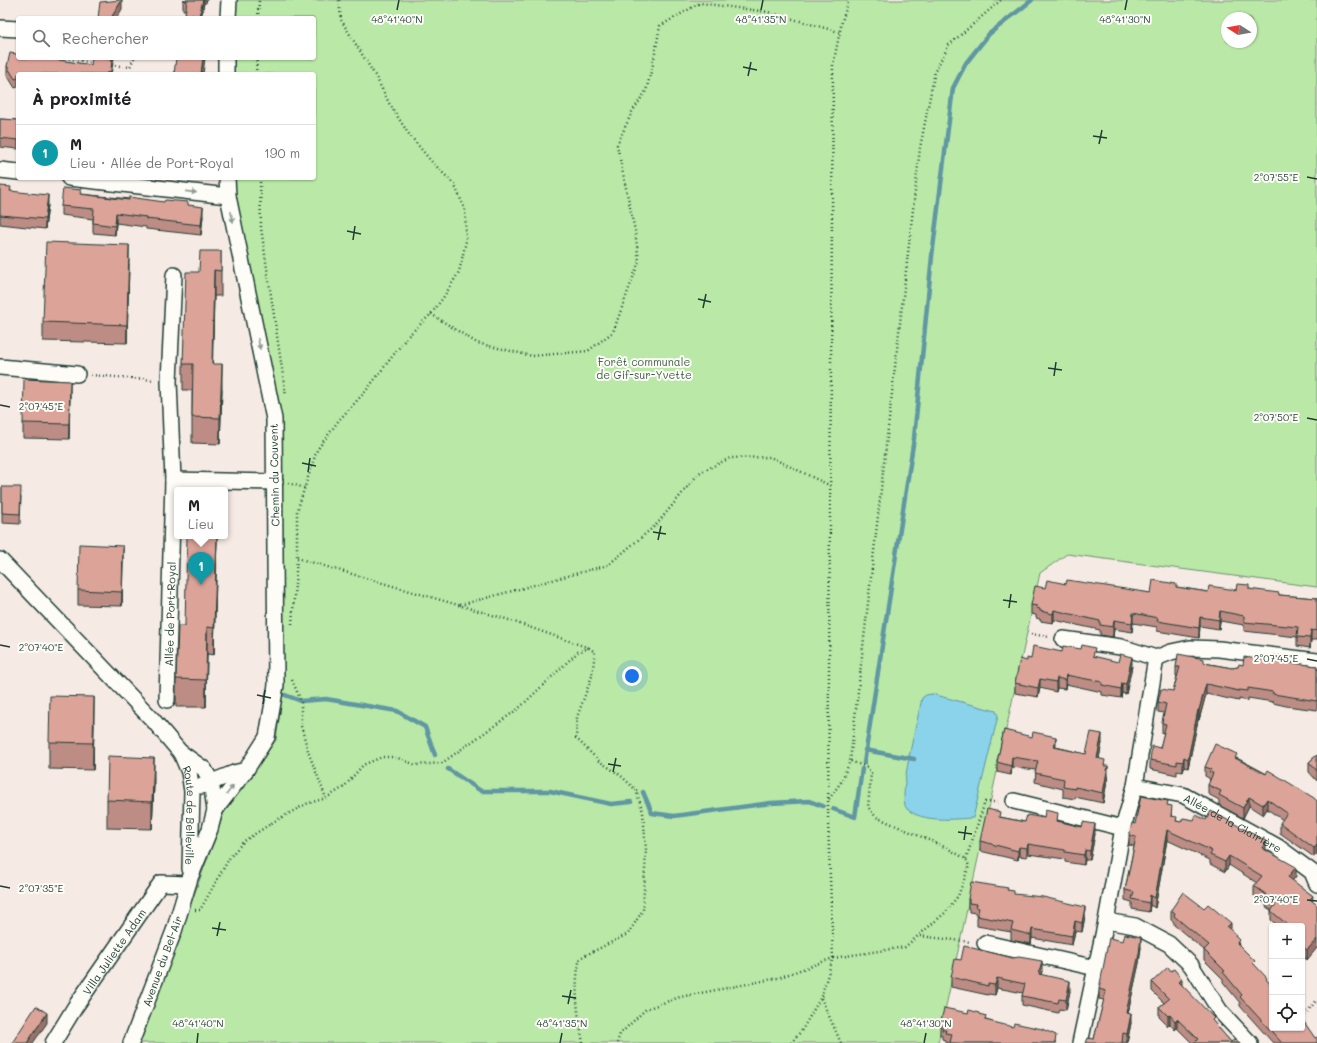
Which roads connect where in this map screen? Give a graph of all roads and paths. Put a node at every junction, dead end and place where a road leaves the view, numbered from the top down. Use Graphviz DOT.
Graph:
graph roads {
  1 [pos="229,0"];
  2 [pos="259,0"];
  3 [pos="339,0"];
  4 [pos="850,0"];
  5 [pos="1001,0"];
  6 [pos="228,16"];
  7 [pos="258,16"];
  8 [pos="0,28"];
  9 [pos="16,29"];
  10 [pos="839,32"];
  11 [pos="79,60"];
  12 [pos="133,60"];
  13 [pos="226,60"];
  14 [pos="257,60"];
  15 [pos="99,63"];
  16 [pos="107,64"];
  17 [pos="226,72"];
  18 [pos="256,72"];
  19 [pos="0,170"];
  20 [pos="16,172"];
  21 [pos="87,180"];
  22 [pos="227,180"];
  23 [pos="260,180"];
  24 [pos="228,196"];
  25 [pos="174,275"];
  26 [pos="431,314"];
  27 [pos="0,367"];
  28 [pos="77,374"];
  29 [pos="169,381"];
  30 [pos="286,397"];
  31 [pos="173,480"];
  32 [pos="275,482"];
  33 [pos="831,486"];
  34 [pos="297,558"];
  35 [pos="0,560"];
  36 [pos="460,605"];
  37 [pos="292,631"];
  38 [pos="1063,638"];
  39 [pos="589,648"];
  40 [pos="1156,658"];
  41 [pos="1317,661"];
  42 [pos="290,677"];
  43 [pos="167,700"];
  44 [pos="180,752"];
  45 [pos="850,761"];
  46 [pos="240,771"];
  47 [pos="208,775"];
  48 [pos="1135,786"];
  49 [pos="192,791"];
  50 [pos="326,798"];
  51 [pos="829,800"];
  52 [pos="1014,801"];
  53 [pos="215,810"];
  54 [pos="1123,828"];
  55 [pos="210,829"];
  56 [pos="191,831"];
  57 [pos="966,859"];
  58 [pos="189,881"];
  59 [pos="1317,884"];
  60 [pos="181,907"];
  61 [pos="1106,921"];
  62 [pos="920,936"];
  63 [pos="985,943"];
  64 [pos="834,958"];
  65 [pos="1096,968"];
  66 [pos="820,997"];
  67 [pos="1317,1000"];
  68 [pos="1305,1014"];
  69 [pos="53,1043"];
  70 [pos="131,1043"];
  71 [pos="583,1043"];
  72 [pos="617,1043"];
  73 [pos="791,1043"];
  74 [pos="841,1043"];
  75 [pos="1080,1043"];
  76 [pos="1250,1043"];
  1 -- 6 [label="street"];
  2 -- 7 [label="path"];
  3 -- 26 [label="path"];
  4 -- 10 [label="path"];
  5 -- 45 [label="path"];
  8 -- 9 [label="street"];
  10 -- 26 [label="path"];
  10 -- 33 [label="path"];
  11 -- 15 [label="path"];
  12 -- 16 [label="path"];
  13 -- 17 [label="street"];
  14 -- 18 [label="path"];
  19 -- 20 [label="street"];
  21 -- 24 [label="street, one-way"];
  22 -- 24 [label="street, Chemin du Couvent"];
  23 -- 30 [label="path"];
  24 -- 32 [label="street, Chemin du Couvent, one-way"];
  25 -- 29 [label="street, Allée de Port-Royal"];
  26 -- 34 [label="path"];
  27 -- 28 [label="street"];
  28 -- 29 [label="path"];
  29 -- 31 [label="street, Allée de Port-Royal"];
  31 -- 32 [label="street"];
  31 -- 43 [label="street, Allée de Port-Royal"];
  32 -- 46 [label="street, Chemin du Couvent"];
  33 -- 36 [label="path"];
  33 -- 51 [label="path"];
  34 -- 36 [label="path"];
  34 -- 37 [label="path"];
  35 -- 44 [label="street, Route de Belleville"];
  36 -- 39 [label="path"];
  38 -- 40 [label="street"];
  39 -- 50 [label="path"];
  39 -- 71 [label="path"];
  40 -- 41 [label="street"];
  40 -- 48 [label="street"];
  42 -- 50 [label="path"];
  44 -- 47 [label="street, Route de Belleville"];
  44 -- 49 [label="street, Route de Belleville"];
  45 -- 51 [label="path"];
  45 -- 57 [label="path"];
  46 -- 47 [label="street"];
  53 -- 46 [label="street, Chemin du Couvent, one-way"];
  47 -- 49 [label="street"];
  47 -- 53 [label="street, Route de Belleville"];
  48 -- 54 [label="street"];
  48 -- 59 [label="street, Allée de la Clairière"];
  49 -- 56 [label="street, Route de Belleville"];
  50 -- 60 [label="path"];
  51 -- 64 [label="path"];
  52 -- 54 [label="street"];
  52 -- 57 [label="path"];
  53 -- 55 [label="street, Route de Belleville"];
  54 -- 61 [label="street"];
  55 -- 56 [label="street"];
  55 -- 58 [label="street, Route de Belleville"];
  56 -- 58 [label="street, Route de Belleville"];
  57 -- 62 [label="path"];
  58 -- 60 [label="street, Avenue du Bel-Air"];
  58 -- 69 [label="street, Villa Juliette Adam"];
  60 -- 70 [label="street, Avenue du Bel-Air"];
  61 -- 65 [label="street"];
  61 -- 76 [label="street"];
  62 -- 63 [label="path"];
  62 -- 64 [label="path"];
  63 -- 65 [label="street"];
  64 -- 66 [label="path"];
  64 -- 72 [label="path"];
  65 -- 75 [label="street"];
  66 -- 73 [label="path"];
  66 -- 74 [label="path"];
  67 -- 68 [label="path"];
}
